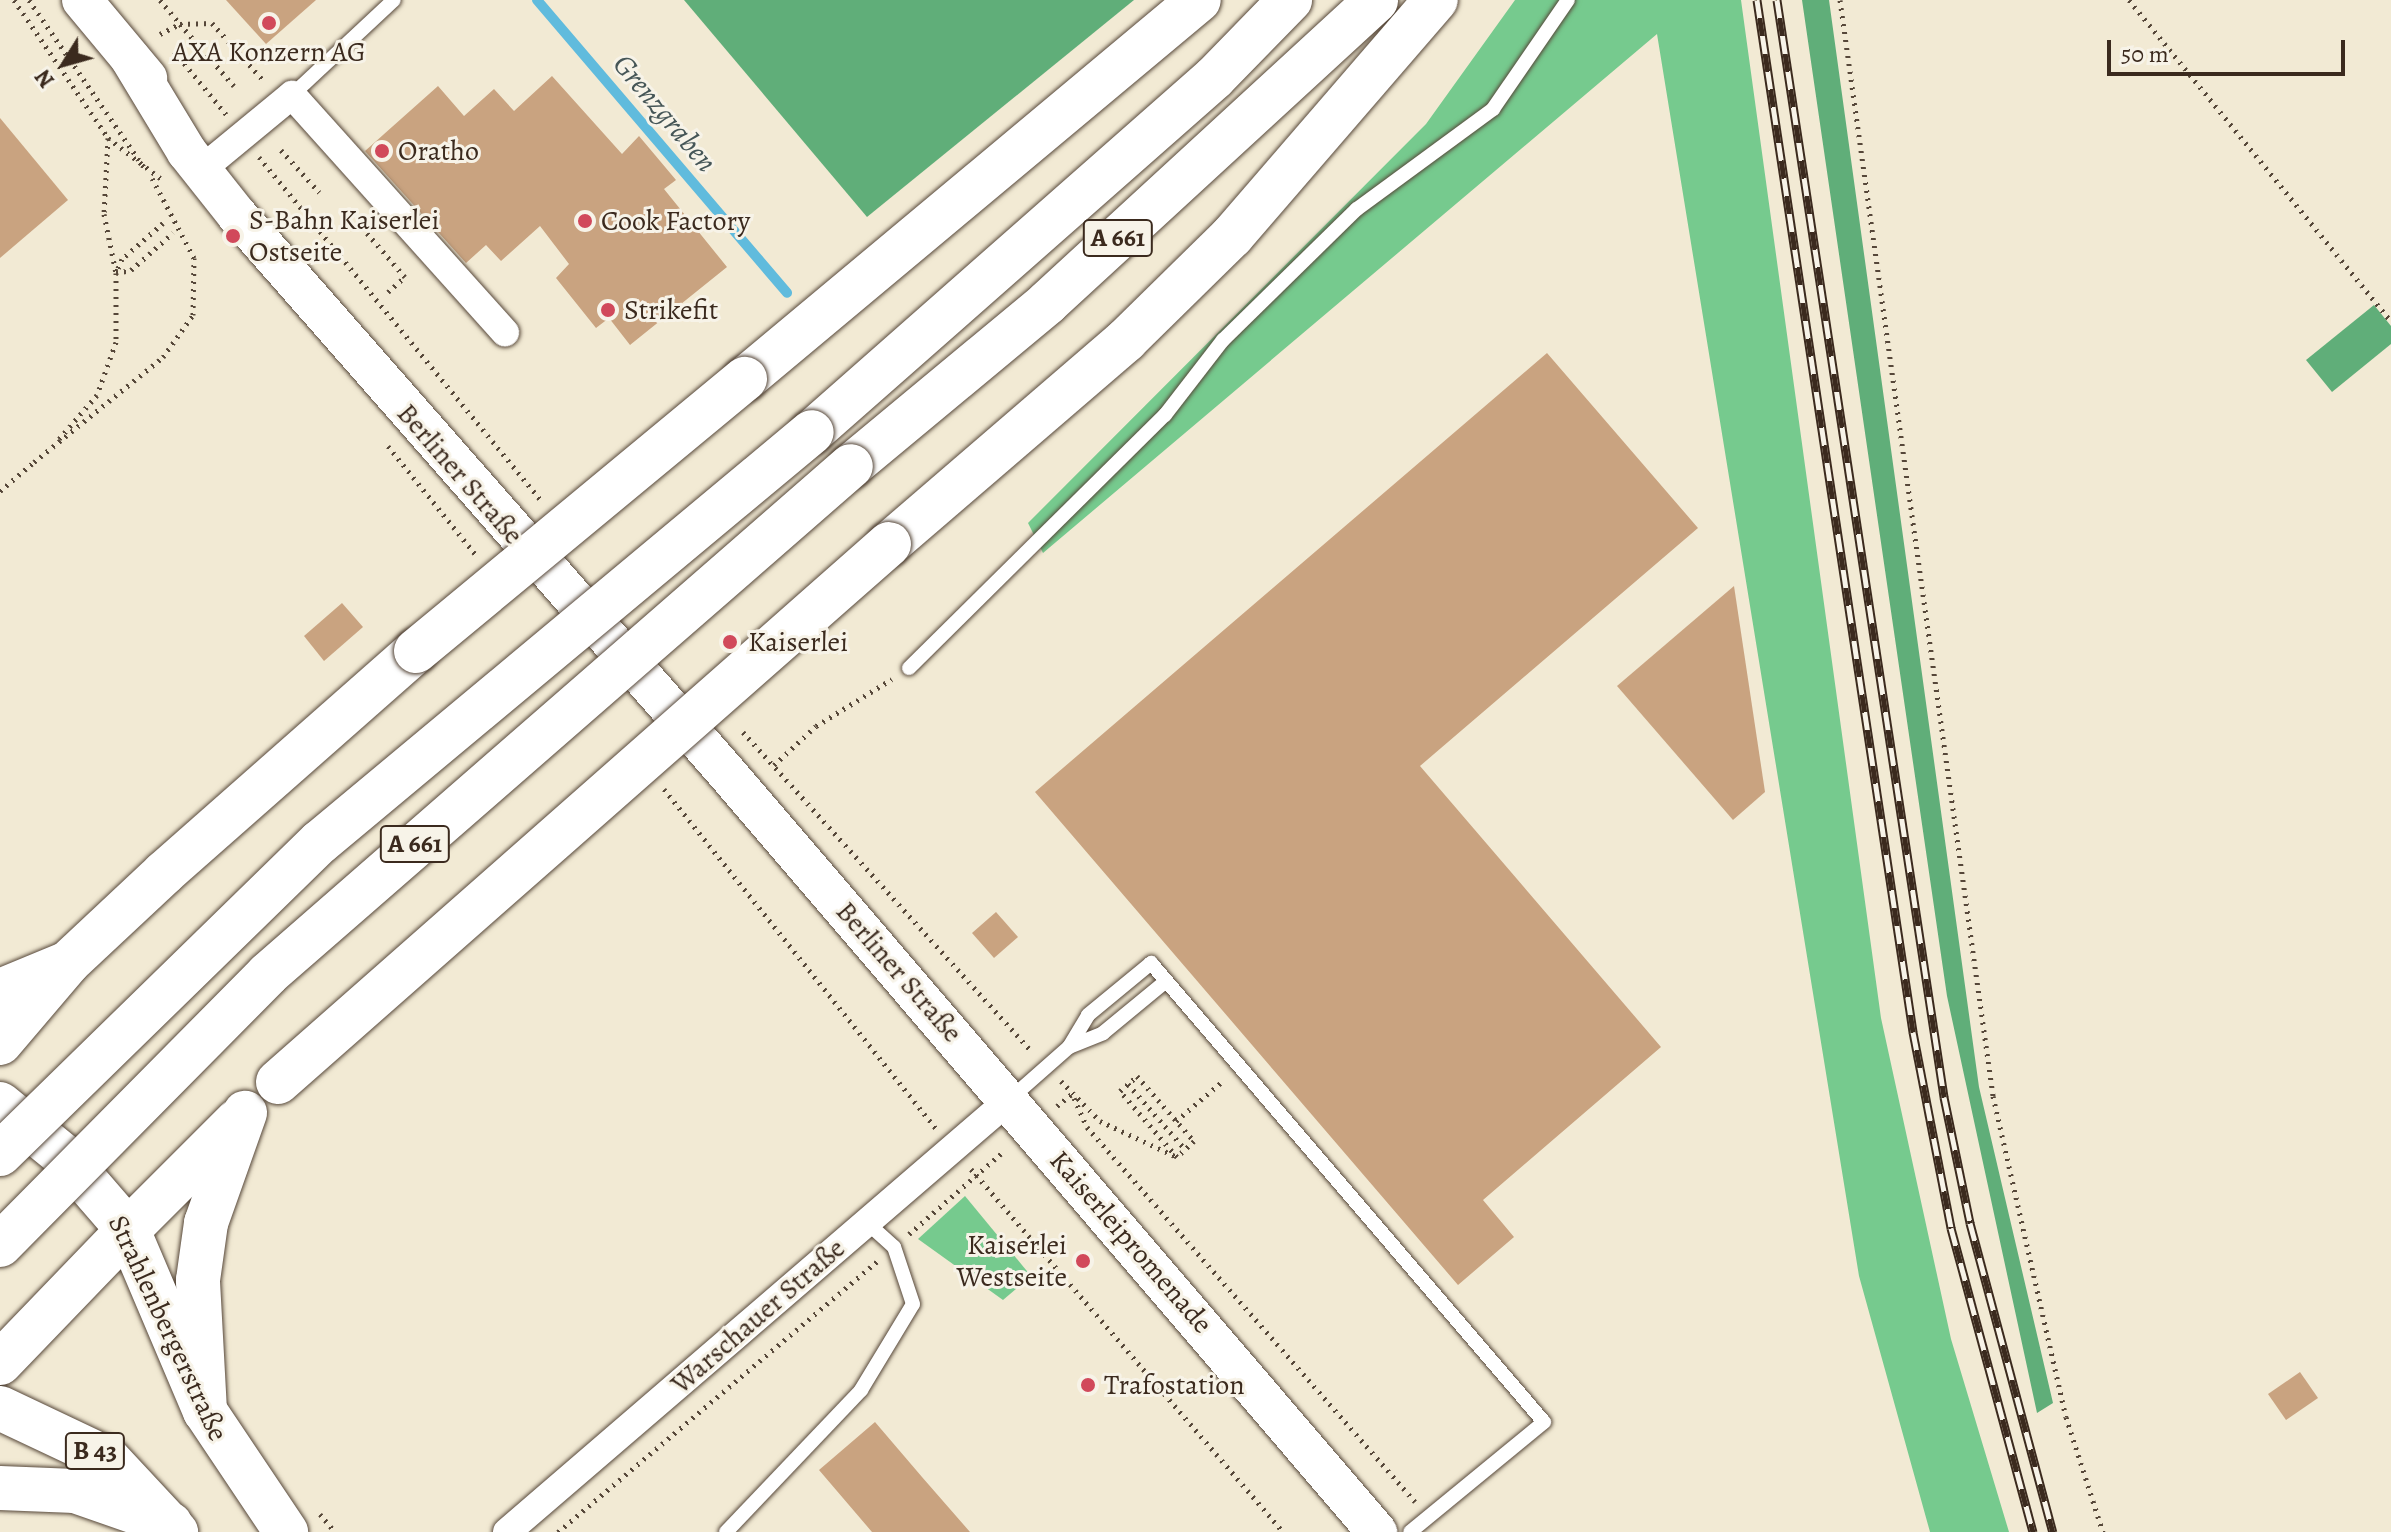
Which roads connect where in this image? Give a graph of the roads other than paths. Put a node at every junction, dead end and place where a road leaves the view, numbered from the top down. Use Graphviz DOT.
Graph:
graph roads {
  1 [pos="82,0"];
  2 [pos="394,0"];
  3 [pos="1199,0"];
  4 [pos="1290,0"];
  5 [pos="1376,0"];
  6 [pos="1436,0"];
  7 [pos="1568,0"];
  8 [pos="288,99"];
  9 [pos="219,155"];
  10 [pos="505,332"];
  11 [pos="909,668"];
  12 [pos="69,962"];
  13 [pos="1166,981"];
  14 [pos="0,991"];
  15 [pos="0,1043"];
  16 [pos="1069,1047"];
  17 [pos="1009,1100"];
  18 [pos="0,1104"];
  19 [pos="245,1113"];
  20 [pos="0,1154"];
  21 [pos="866,1222"];
  22 [pos="128,1230"];
  23 [pos="0,1245"];
  24 [pos="0,1363"];
  25 [pos="0,1408"];
  26 [pos="205,1411"];
  27 [pos="0,1488"];
  28 [pos="173,1528"];
  29 [pos="512,1531"];
  30 [pos="286,1532"];
  31 [pos="726,1532"];
  32 [pos="1377,1532"];
  33 [pos="1410,1532"];
  1 -- 9 [label="main road, Berliner Straße"];
  2 -- 8 [label="lane"];
  3 -- 12 [label="main road, bridge"];
  4 -- 20 [label="main road, A 661, bridge"];
  5 -- 23 [label="main road, A 661, bridge"];
  6 -- 19 [label="main road, A 661, bridge"];
  7 -- 11 [label="lane"];
  8 -- 9 [label="street"];
  8 -- 10 [label="street"];
  9 -- 17 [label="main road, Berliner Straße"];
  12 -- 14 [label="main road"];
  12 -- 15 [label="main road"];
  13 -- 16 [label="lane"];
  13 -- 16 [label="lane"];
  13 -- 33 [label="lane"];
  16 -- 17 [label="lane"];
  17 -- 21 [label="street, Warschauer Straße"];
  17 -- 32 [label="main road, Kaiserleipromenade"];
  18 -- 22 [label="main road, Strahlenbergerstraße"];
  19 -- 22 [label="main road, A 661"];
  19 -- 26 [label="main road, A 661"];
  21 -- 29 [label="street, Warschauer Straße"];
  21 -- 31 [label="lane"];
  22 -- 24 [label="main road"];
  22 -- 26 [label="main road, Strahlenbergerstraße"];
  25 -- 28 [label="main road, B 43"];
  26 -- 30 [label="main road, Strahlenbergerstraße"];
  27 -- 28 [label="main road"];
}
